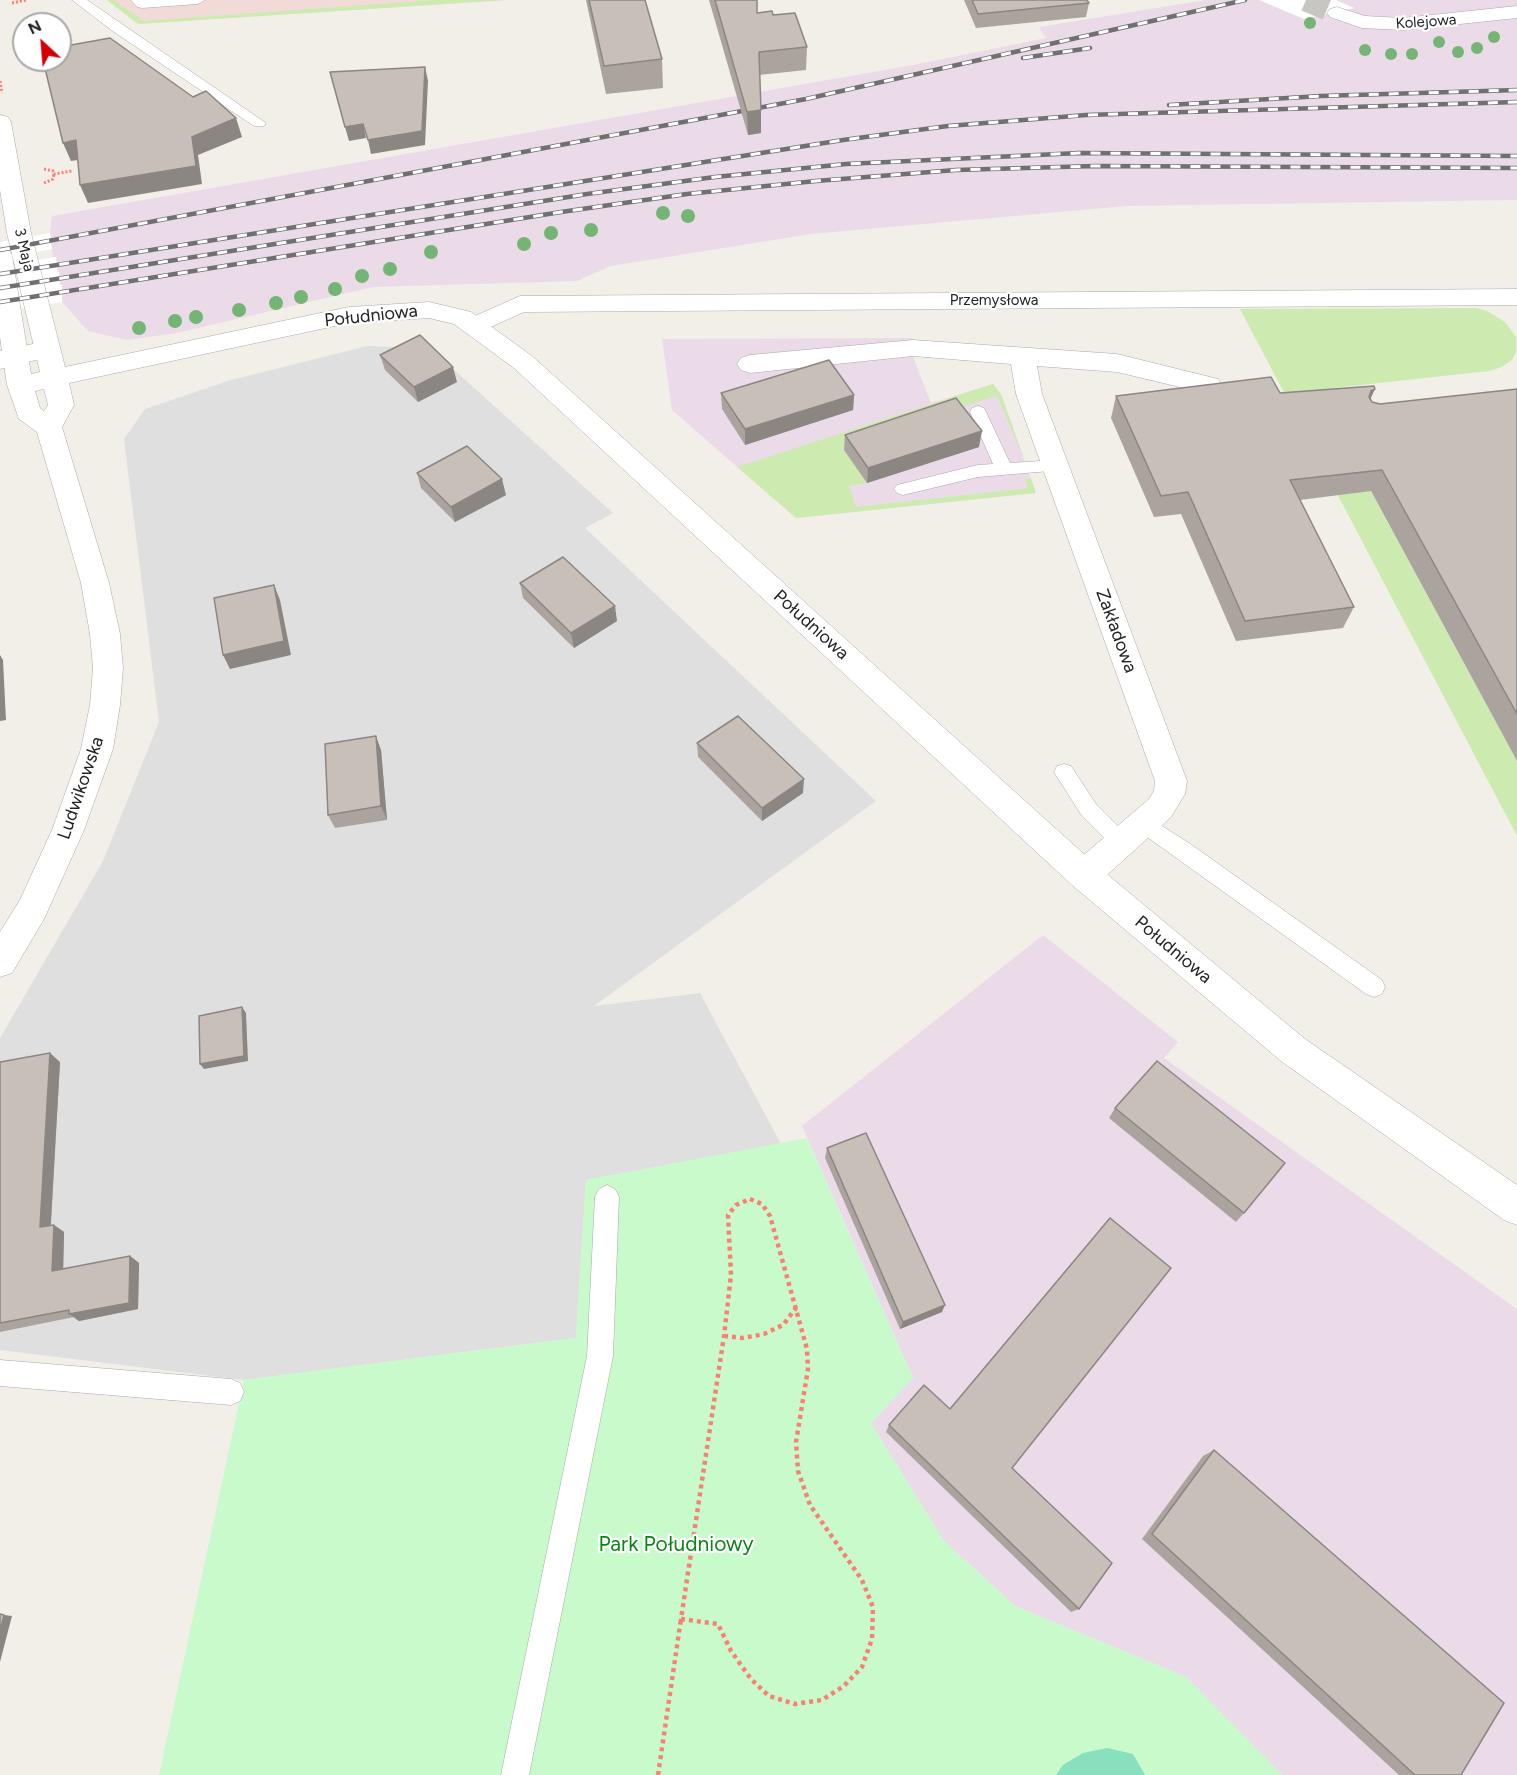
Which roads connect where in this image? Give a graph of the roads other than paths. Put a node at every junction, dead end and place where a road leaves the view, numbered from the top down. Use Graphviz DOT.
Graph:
graph roads {
  1 [pos="79,0"];
  2 [pos="138,0"];
  3 [pos="198,0"];
  4 [pos="1517,12"];
  5 [pos="1337,13"];
  6 [pos="0,122"];
  7 [pos="259,123"];
  8 [pos="0,255"];
  9 [pos="1516,298"];
  10 [pos="476,326"];
  11 [pos="1023,356"];
  12 [pos="7,358"];
  13 [pos="50,363"];
  14 [pos="750,364"];
  15 [pos="1209,385"];
  16 [pos="20,386"];
  17 [pos="978,412"];
  18 [pos="49,427"];
  19 [pos="1056,465"];
  20 [pos="1004,469"];
  21 [pos="903,489"];
  22 [pos="1064,772"];
  23 [pos="1132,833"];
  24 [pos="1084,875"];
  25 [pos="0,962"];
  26 [pos="1374,987"];
  27 [pos="607,1197"];
  28 [pos="1517,1207"];
  29 [pos="0,1373"];
  30 [pos="231,1392"];
  31 [pos="515,1775"];
  1 -- 7 [label="lane"];
  2 -- 3 [label="lane"];
  4 -- 5 [label="street, Kolejowa"];
  6 -- 13 [label="street, 3 Maja"];
  8 -- 12 [label="street, 3 Maja"];
  9 -- 10 [label="street, Przemysłowa"];
  10 -- 13 [label="street, Południowa"];
  10 -- 24 [label="street, Południowa"];
  11 -- 14 [label="street"];
  11 -- 15 [label="street"];
  11 -- 19 [label="street, Zakładowa"];
  12 -- 13 [label="street"];
  12 -- 16 [label="street, 3 Maja"];
  13 -- 16 [label="street, Południowa"];
  13 -- 18 [label="street"];
  16 -- 18 [label="street"];
  17 -- 20 [label="lane"];
  18 -- 25 [label="street, Ludwikowska"];
  19 -- 20 [label="lane"];
  19 -- 23 [label="street, Zakładowa"];
  20 -- 21 [label="lane"];
  22 -- 23 [label="lane"];
  23 -- 24 [label="street, Zakładowa"];
  23 -- 26 [label="lane"];
  24 -- 28 [label="street, Południowa"];
  27 -- 31 [label="lane"];
  29 -- 30 [label="lane"];
}
